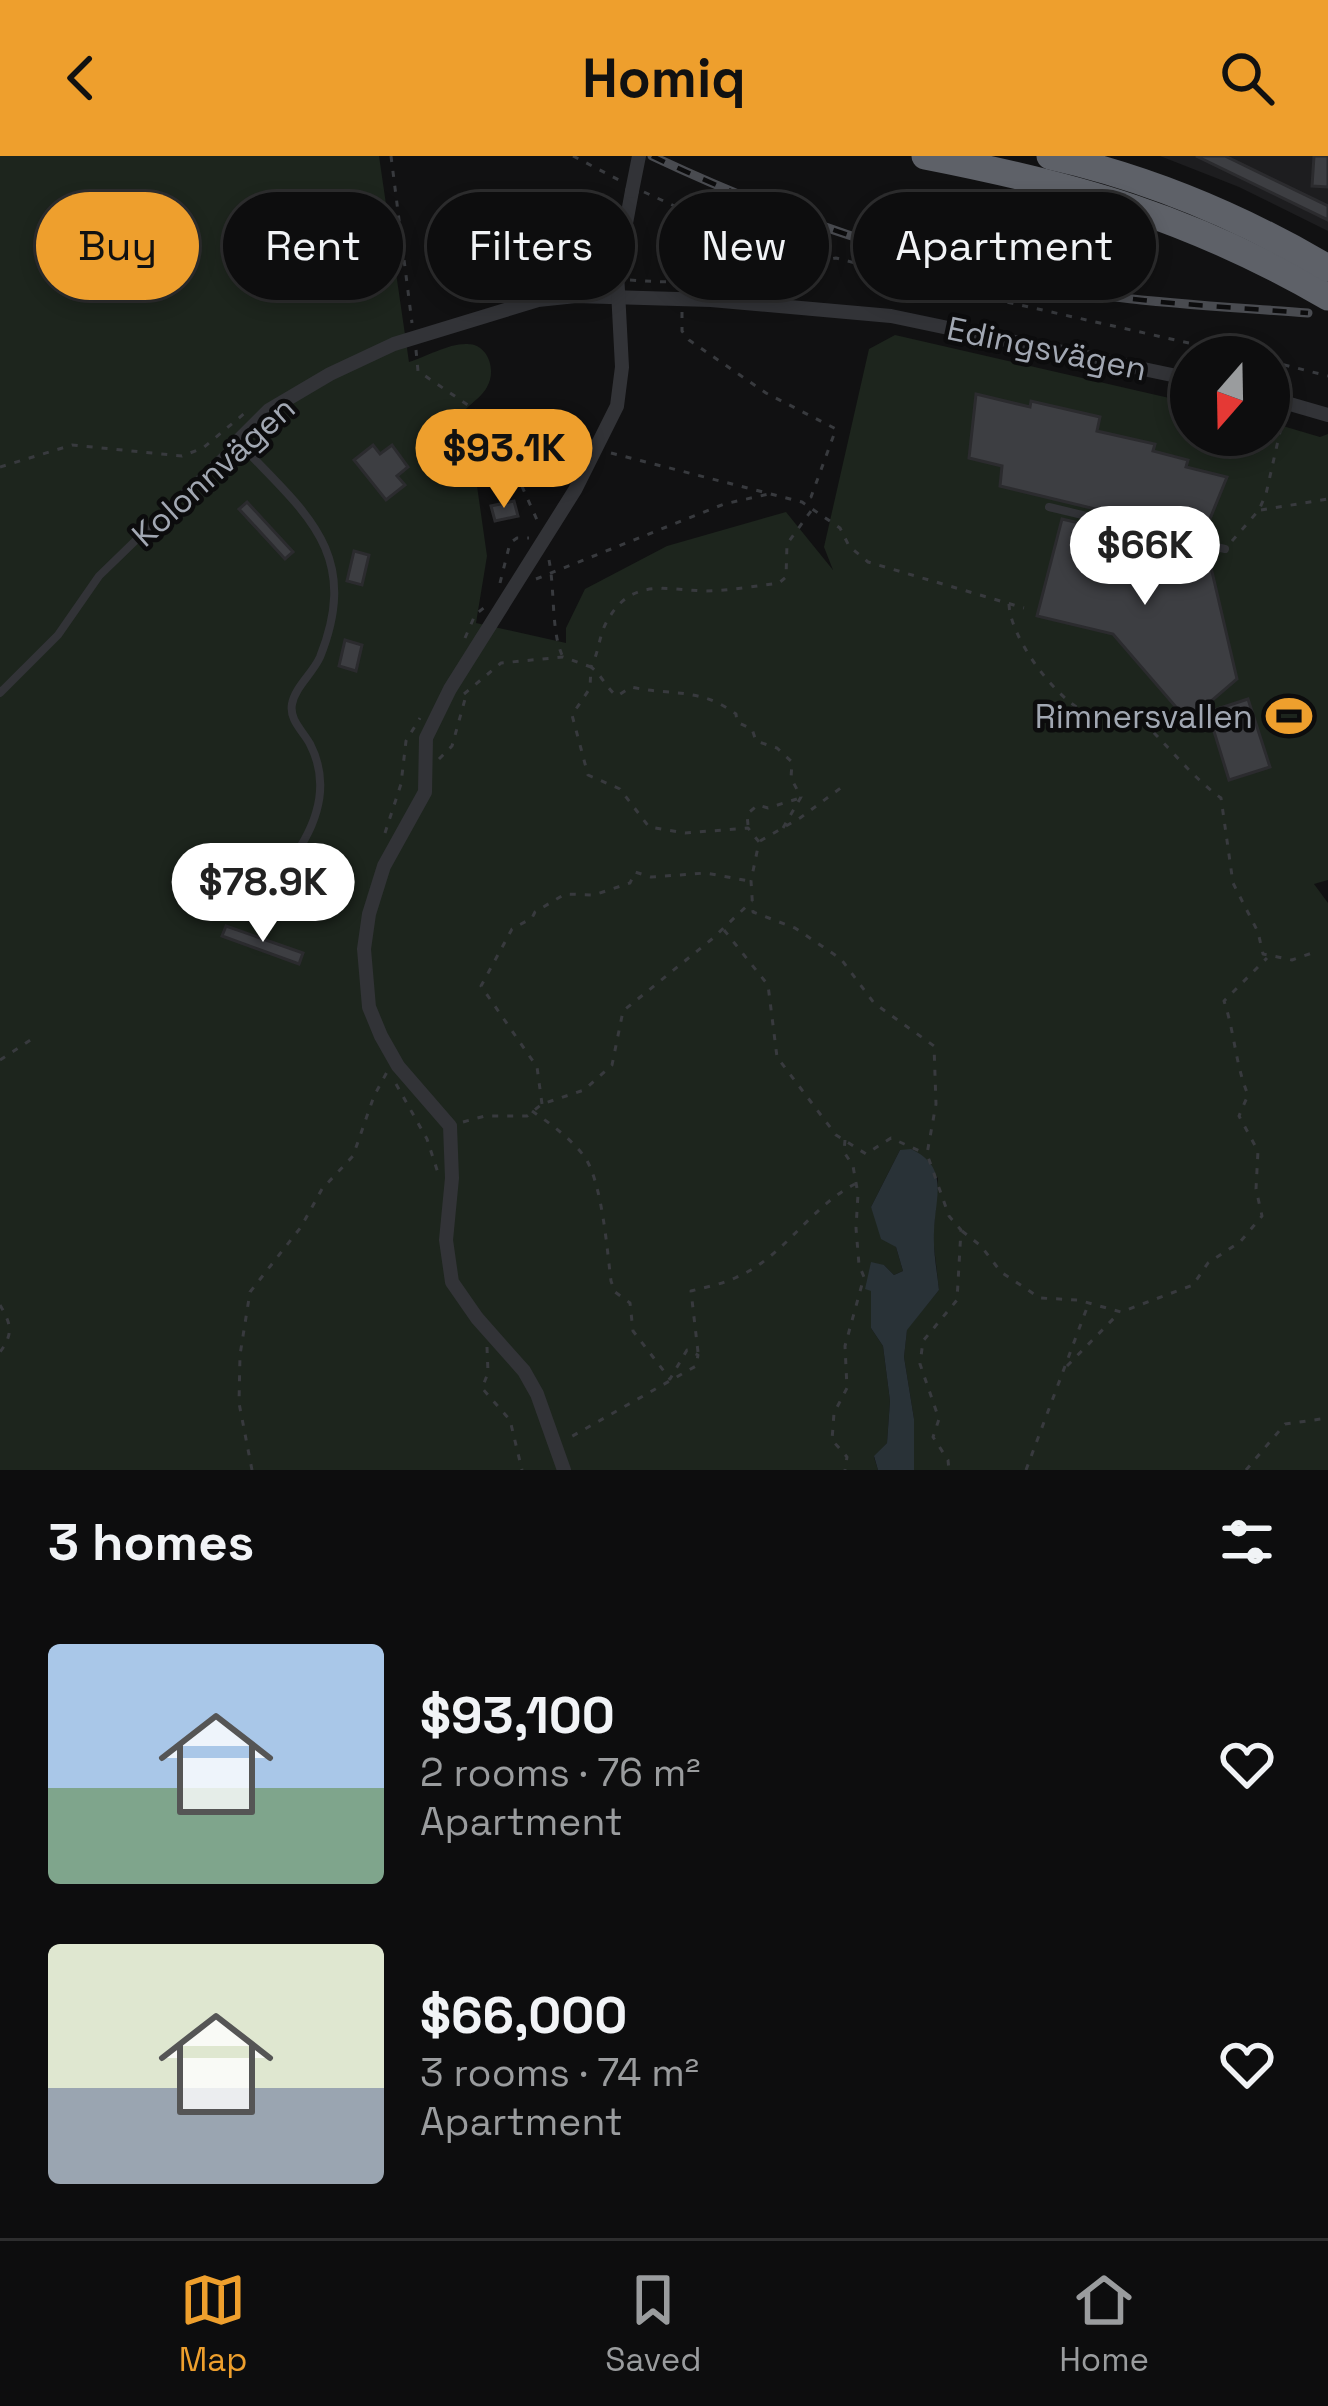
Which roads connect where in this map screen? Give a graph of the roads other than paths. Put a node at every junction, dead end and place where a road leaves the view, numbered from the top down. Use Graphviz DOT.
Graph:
graph roads {
  1 [pos="639,156"];
  2 [pos="925,156"];
  3 [pos="1050,156"];
  4 [pos="632,192"];
  5 [pos="1328,268"];
  6 [pos="635,297"];
  7 [pos="1328,297"];
  8 [pos="538,300"];
  9 [pos="616,300"];
  10 [pos="1170,375"];
  11 [pos="1290,406"];
  12 [pos="1328,416"];
  13 [pos="236,443"];
  14 [pos="1049,507"];
  15 [pos="1225,549"];
  16 [pos="0,693"];
  17 [pos="258,898"];
  18 [pos="564,1470"];
  1 -- 4 [label="street, bridge"];
  2 -- 7 [label="highway"];
  3 -- 5 [label="highway"];
  6 -- 10 [label="street, Edingsvägen"];
  8 -- 13 [label="street, Kolonnvägen"];
  9 -- 18 [label="street"];
  11 -- 12 [label="street"];
  13 -- 16 [label="lane, Kolonnvägen"];
  13 -- 17 [label="lane"];
  14 -- 15 [label="lane"];
}
